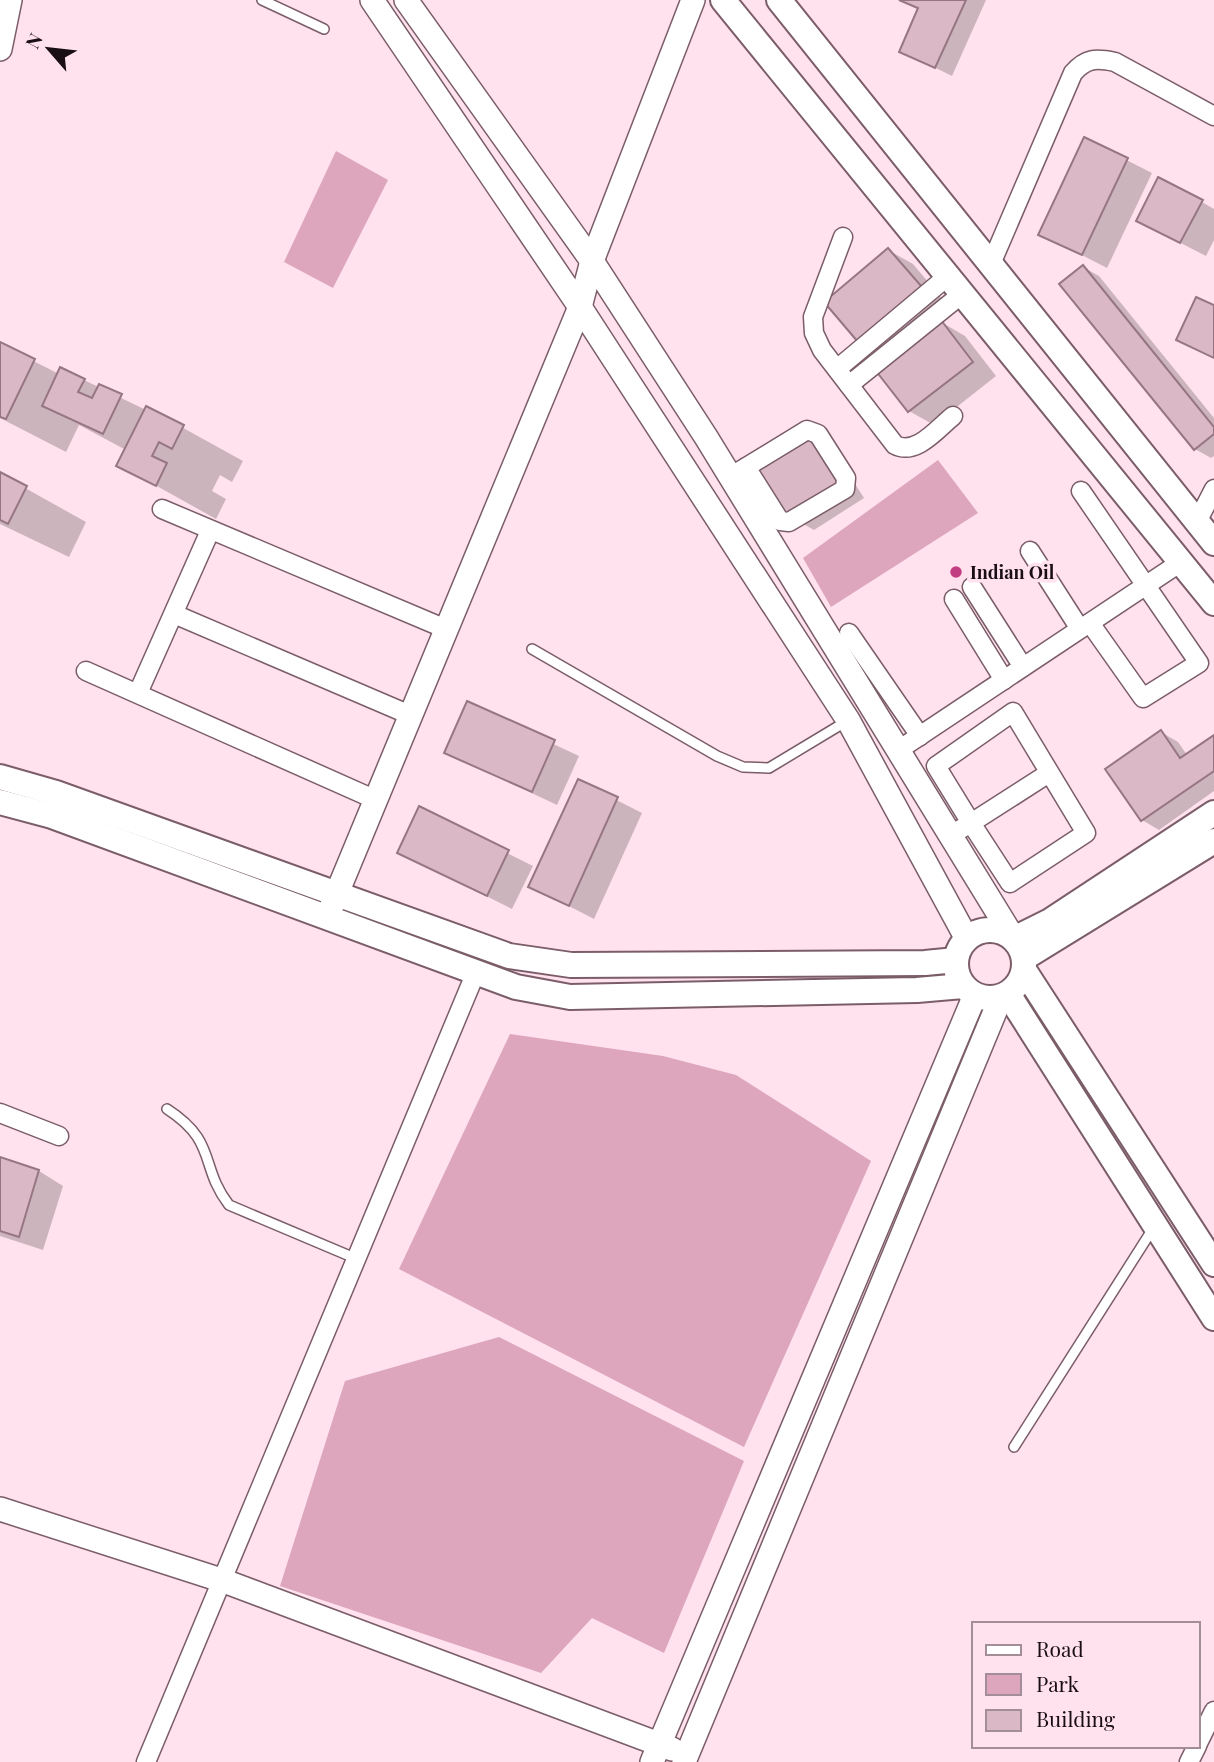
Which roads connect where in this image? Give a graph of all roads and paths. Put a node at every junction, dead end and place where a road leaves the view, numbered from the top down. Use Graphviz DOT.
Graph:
graph roads {
  1 [pos="10,0"];
  2 [pos="262,0"];
  3 [pos="372,0"];
  4 [pos="406,0"];
  5 [pos="693,0"];
  6 [pos="723,0"];
  7 [pos="779,0"];
  8 [pos="324,29"];
  9 [pos="0,49"];
  10 [pos="1214,116"];
  11 [pos="843,237"];
  12 [pos="592,261"];
  13 [pos="991,264"];
  14 [pos="955,285"];
  15 [pos="580,307"];
  16 [pos="837,369"];
  17 [pos="849,385"];
  18 [pos="953,416"];
  19 [pos="738,472"];
  20 [pos="1214,489"];
  21 [pos="1081,491"];
  22 [pos="162,509"];
  23 [pos="1197,522"];
  24 [pos="210,531"];
  25 [pos="1214,542"];
  26 [pos="1030,551"];
  27 [pos="1181,562"];
  28 [pos="1146,586"];
  29 [pos="972,587"];
  30 [pos="954,599"];
  31 [pos="1214,603"];
  32 [pos="174,614"];
  33 [pos="1085,626"];
  34 [pos="446,629"];
  35 [pos="849,633"];
  36 [pos="532,649"];
  37 [pos="1023,667"];
  38 [pos="86,671"];
  39 [pos="1004,680"];
  40 [pos="138,693"];
  41 [pos="410,715"];
  42 [pos="848,720"];
  43 [pos="920,736"];
  44 [pos="897,751"];
  45 [pos="1049,773"];
  46 [pos="0,777"];
  47 [pos="374,799"];
  48 [pos="0,802"];
  49 [pos="1214,813"];
  50 [pos="971,822"];
  51 [pos="949,836"];
  52 [pos="1214,841"];
  53 [pos="336,892"];
  54 [pos="327,917"];
  55 [pos="961,949"];
  56 [pos="1021,956"];
  57 [pos="476,972"];
  58 [pos="969,991"];
  59 [pos="1005,995"];
  60 [pos="167,1109"];
  61 [pos="0,1113"];
  62 [pos="59,1136"];
  63 [pos="1156,1225"];
  64 [pos="357,1259"];
  65 [pos="1213,1260"];
  66 [pos="1214,1318"];
  67 [pos="1014,1447"];
  68 [pos="0,1509"];
  69 [pos="224,1581"];
  70 [pos="1214,1711"];
  71 [pos="1200,1741"];
  72 [pos="656,1754"];
  73 [pos="686,1758"];
  74 [pos="146,1762"];
  1 -- 9 [label="street"];
  2 -- 8 [label="lane"];
  3 -- 15 [label="street"];
  4 -- 12 [label="street"];
  5 -- 12 [label="street"];
  6 -- 14 [label="main road"];
  7 -- 13 [label="main road"];
  10 -- 13 [label="street"];
  11 -- 16 [label="street"];
  12 -- 15 [label="street"];
  12 -- 19 [label="street"];
  13 -- 23 [label="main road"];
  14 -- 16 [label="street"];
  14 -- 17 [label="street"];
  14 -- 27 [label="main road"];
  15 -- 34 [label="street"];
  15 -- 42 [label="street"];
  16 -- 17 [label="street"];
  17 -- 18 [label="street"];
  19 -- 19 [label="street"];
  19 -- 44 [label="street"];
  20 -- 23 [label="street"];
  21 -- 28 [label="street"];
  22 -- 24 [label="street"];
  23 -- 25 [label="main road"];
  24 -- 32 [label="street"];
  24 -- 34 [label="street"];
  26 -- 33 [label="street"];
  27 -- 28 [label="street"];
  27 -- 31 [label="main road"];
  28 -- 33 [label="street"];
  28 -- 33 [label="street"];
  29 -- 37 [label="street"];
  30 -- 39 [label="street"];
  32 -- 40 [label="street"];
  32 -- 41 [label="street"];
  33 -- 37 [label="street"];
  34 -- 41 [label="street"];
  35 -- 43 [label="street"];
  36 -- 42 [label="lane"];
  37 -- 39 [label="street"];
  38 -- 40 [label="street"];
  39 -- 43 [label="street"];
  40 -- 47 [label="street"];
  41 -- 47 [label="street"];
  42 -- 55 [label="street"];
  43 -- 44 [label="street"];
  44 -- 51 [label="street"];
  45 -- 50 [label="street"];
  45 -- 50 [label="street"];
  45 -- 50 [label="street"];
  46 -- 53 [label="main road"];
  47 -- 53 [label="street"];
  48 -- 54 [label="main road"];
  49 -- 56 [label="main road"];
  50 -- 51 [label="street"];
  51 -- 56 [label="street"];
  52 -- 56 [label="main road"];
  53 -- 54 [label="street"];
  53 -- 55 [label="main road"];
  54 -- 57 [label="main road"];
  55 -- 56 [label="main road"];
  55 -- 58 [label="main road"];
  56 -- 59 [label="main road"];
  56 -- 65 [label="main road"];
  57 -- 58 [label="main road"];
  57 -- 64 [label="street"];
  58 -- 59 [label="main road"];
  58 -- 72 [label="street"];
  59 -- 63 [label="main road"];
  59 -- 73 [label="street"];
  60 -- 64 [label="lane"];
  61 -- 62 [label="street"];
  63 -- 66 [label="main road"];
  63 -- 67 [label="lane"];
  64 -- 69 [label="street"];
  68 -- 69 [label="street"];
  69 -- 72 [label="street"];
  69 -- 74 [label="street"];
  70 -- 71 [label="street"];
  72 -- 73 [label="street"];
}
